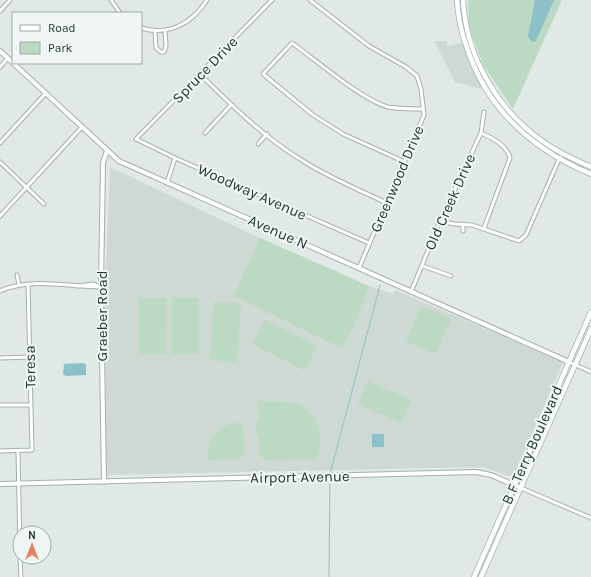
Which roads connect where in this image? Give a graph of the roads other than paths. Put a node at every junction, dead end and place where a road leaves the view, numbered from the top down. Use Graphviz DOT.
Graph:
graph roads {
  1 [pos="10,0"];
  2 [pos="111,0"];
  3 [pos="207,0"];
  4 [pos="272,0"];
  5 [pos="310,0"];
  6 [pos="457,0"];
  7 [pos="464,0"];
  8 [pos="0,11"];
  9 [pos="119,12"];
  10 [pos="142,28"];
  11 [pos="155,31"];
  12 [pos="165,31"];
  13 [pos="0,51"];
  14 [pos="8,58"];
  15 [pos="12,61"];
  16 [pos="17,64"];
  17 [pos="0,67"];
  18 [pos="201,75"];
  19 [pos="46,93"];
  20 [pos="231,105"];
  21 [pos="423,109"];
  22 [pos="484,112"];
  23 [pos="82,126"];
  24 [pos="205,133"];
  25 [pos="481,133"];
  26 [pos="266,134"];
  27 [pos="136,139"];
  28 [pos="0,143"];
  29 [pos="258,144"];
  30 [pos="107,151"];
  31 [pos="561,154"];
  32 [pos="175,158"];
  33 [pos="559,159"];
  34 [pos="0,162"];
  35 [pos="405,162"];
  36 [pos="591,167"];
  37 [pos="591,174"];
  38 [pos="166,182"];
  39 [pos="27,187"];
  40 [pos="387,203"];
  41 [pos="44,204"];
  42 [pos="0,216"];
  43 [pos="440,221"];
  44 [pos="463,224"];
  45 [pos="484,228"];
  46 [pos="463,231"];
  47 [pos="369,243"];
  48 [pos="423,266"];
  49 [pos="359,268"];
  50 [pos="17,275"];
  51 [pos="451,276"];
  52 [pos="28,284"];
  53 [pos="18,285"];
  54 [pos="100,287"];
  55 [pos="0,291"];
  56 [pos="412,292"];
  57 [pos="591,312"];
  58 [pos="591,329"];
  59 [pos="30,357"];
  60 [pos="0,358"];
  61 [pos="569,362"];
  62 [pos="575,365"];
  63 [pos="591,372"];
  64 [pos="0,405"];
  65 [pos="30,405"];
  66 [pos="0,451"];
  67 [pos="18,452"];
  68 [pos="104,482"];
  69 [pos="0,484"];
  70 [pos="18,484"];
  71 [pos="514,485"];
  72 [pos="521,488"];
  73 [pos="591,518"];
  74 [pos="19,525"];
  75 [pos="20,565"];
  76 [pos="21,577"];
  77 [pos="474,577"];
  78 [pos="481,577"];
  1 -- 8 [label="street"];
  2 -- 9 [label="street"];
  3 -- 12 [label="street"];
  4 -- 18 [label="street, Spruce Drive"];
  5 -- 21 [label="street, Greenwood Drive"];
  6 -- 33 [label="main road"];
  7 -- 31 [label="main road"];
  10 -- 11 [label="street"];
  11 -- 12 [label="street"];
  11 -- 12 [label="street"];
  13 -- 14 [label="street, Avenue N"];
  14 -- 15 [label="street, Avenue N"];
  14 -- 17 [label="street"];
  16 -- 19 [label="street, Avenue N"];
  18 -- 20 [label="street"];
  18 -- 27 [label="street, Spruce Drive"];
  19 -- 23 [label="street, Avenue N"];
  19 -- 28 [label="street"];
  20 -- 24 [label="street"];
  20 -- 26 [label="street"];
  21 -- 35 [label="street, Greenwood Drive"];
  21 -- 35 [label="street"];
  22 -- 25 [label="street, Old Creek Drive"];
  23 -- 30 [label="street, Avenue N"];
  23 -- 39 [label="street"];
  25 -- 43 [label="street, Old Creek Drive"];
  25 -- 45 [label="street"];
  26 -- 29 [label="street"];
  26 -- 40 [label="street"];
  27 -- 32 [label="street, Woodway Avenue"];
  30 -- 38 [label="street, Avenue N"];
  30 -- 54 [label="street, Graeber Road"];
  31 -- 33 [label="street"];
  31 -- 36 [label="main road"];
  32 -- 38 [label="street"];
  32 -- 47 [label="street, Woodway Avenue"];
  33 -- 37 [label="main road"];
  33 -- 45 [label="street"];
  34 -- 39 [label="street"];
  35 -- 40 [label="street, Greenwood Drive"];
  38 -- 49 [label="street, Avenue N"];
  39 -- 41 [label="street"];
  39 -- 42 [label="street"];
  40 -- 47 [label="street, Greenwood Drive"];
  43 -- 44 [label="street"];
  43 -- 48 [label="street, Old Creek Drive"];
  44 -- 45 [label="street"];
  44 -- 46 [label="street"];
  47 -- 49 [label="street, Greenwood Drive"];
  48 -- 51 [label="street"];
  48 -- 56 [label="street, Old Creek Drive"];
  49 -- 56 [label="street, Avenue N"];
  50 -- 53 [label="street"];
  52 -- 53 [label="street"];
  52 -- 54 [label="street"];
  52 -- 59 [label="street, Teresa"];
  53 -- 55 [label="street"];
  54 -- 68 [label="street, Graeber Road"];
  56 -- 61 [label="street, Avenue N"];
  57 -- 61 [label="main road, B F Terry Boulevard"];
  58 -- 62 [label="main road, B F Terry Boulevard"];
  59 -- 60 [label="street"];
  59 -- 65 [label="street, Teresa"];
  61 -- 62 [label="street"];
  61 -- 71 [label="main road, B F Terry Boulevard"];
  62 -- 63 [label="street"];
  62 -- 72 [label="main road, B F Terry Boulevard"];
  64 -- 65 [label="street"];
  65 -- 67 [label="street, Teresa"];
  66 -- 67 [label="street"];
  67 -- 70 [label="street"];
  68 -- 70 [label="street, Airport Avenue"];
  68 -- 71 [label="street, Airport Avenue"];
  69 -- 70 [label="street, Airport Avenue"];
  70 -- 74 [label="street"];
  71 -- 72 [label="street, Airport Avenue"];
  71 -- 77 [label="main road, B F Terry Boulevard"];
  72 -- 73 [label="street, Airport Avenue"];
  72 -- 78 [label="main road, B F Terry Boulevard"];
  75 -- 76 [label="street"];
}
